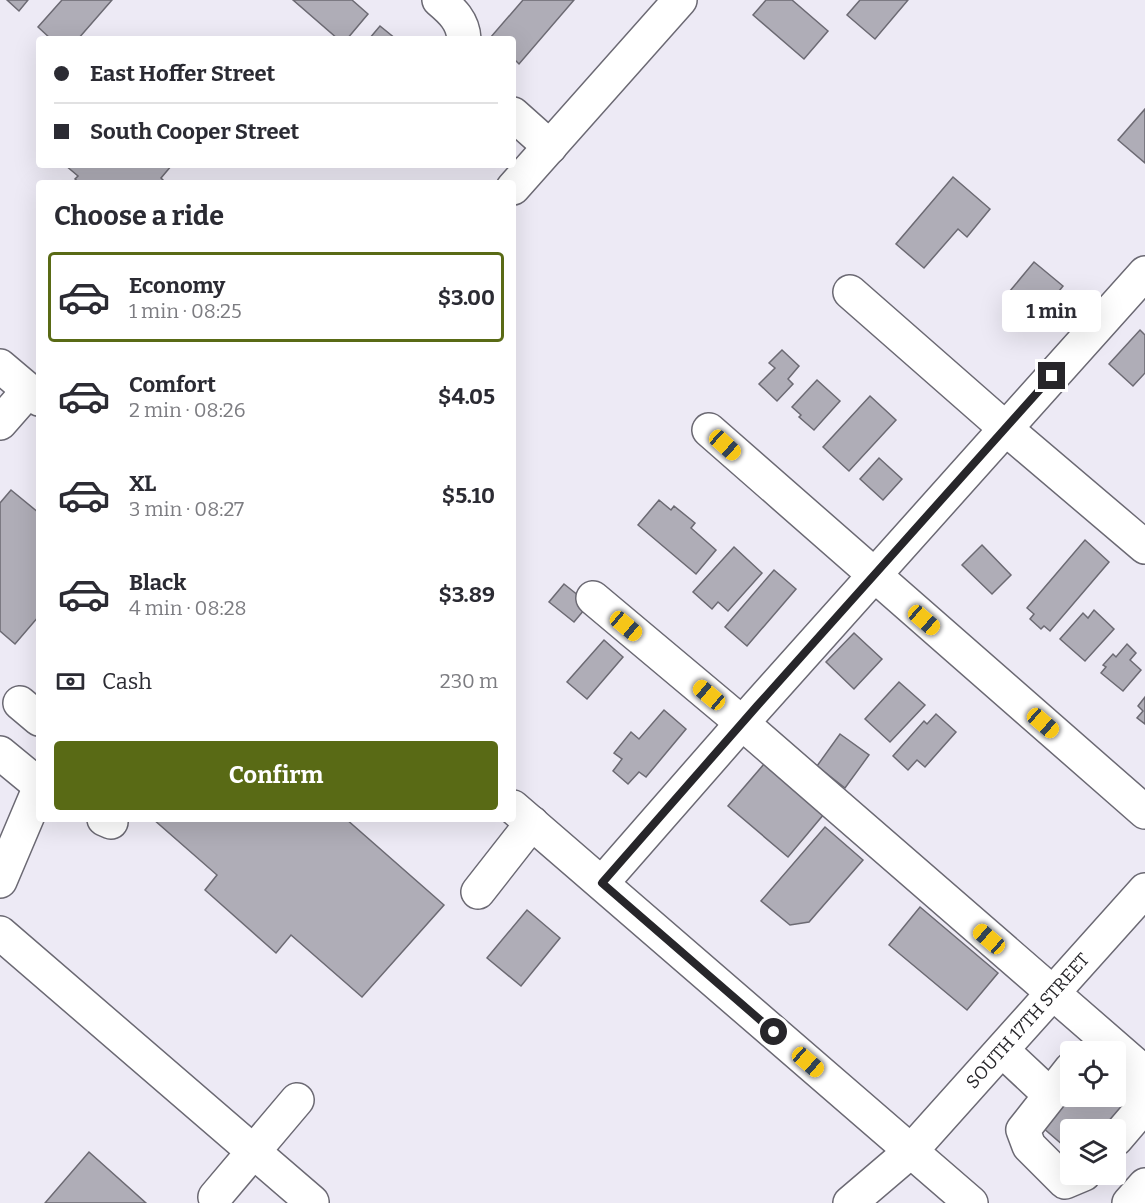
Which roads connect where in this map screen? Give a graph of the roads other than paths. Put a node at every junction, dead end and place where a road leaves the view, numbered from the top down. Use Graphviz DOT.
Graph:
graph roads {
  1 [pos="439,0"];
  2 [pos="680,0"];
  3 [pos="464,36"];
  4 [pos="516,117"];
  5 [pos="550,147"];
  6 [pos="516,185"];
  7 [pos="1145,273"];
  8 [pos="850,292"];
  9 [pos="0,366"];
  10 [pos="34,395"];
  11 [pos="0,423"];
  12 [pos="1005,428"];
  13 [pos="709,430"];
  14 [pos="1145,547"];
  15 [pos="873,575"];
  16 [pos="593,598"];
  17 [pos="742,723"];
  18 [pos="0,753"];
  19 [pos="36,787"];
  20 [pos="36,797"];
  21 [pos="1145,812"];
  22 [pos="523,815"];
  23 [pos="0,881"];
  24 [pos="602,883"];
  25 [pos="1145,890"];
  26 [pos="478,892"];
  27 [pos="0,933"];
  28 [pos="1052,994"];
  29 [pos="1090,1041"];
  30 [pos="1002,1050"];
  31 [pos="1126,1061"];
  32 [pos="1140,1068"];
  33 [pos="1060,1083"];
  34 [pos="1050,1095"];
  35 [pos="297,1100"];
  36 [pos="1126,1128"];
  37 [pos="911,1151"];
  38 [pos="253,1152"];
  39 [pos="1060,1177"];
  40 [pos="1145,1185"];
  41 [pos="215,1197"];
  42 [pos="311,1202"];
  43 [pos="850,1203"];
  44 [pos="971,1203"];
  45 [pos="1129,1203"];
  1 -- 3 [label="street"];
  2 -- 5 [label="street"];
  4 -- 5 [label="street"];
  5 -- 6 [label="street"];
  7 -- 12 [label="street"];
  8 -- 12 [label="street"];
  9 -- 10 [label="street"];
  10 -- 11 [label="street"];
  12 -- 14 [label="street"];
  12 -- 15 [label="street"];
  13 -- 15 [label="street"];
  15 -- 17 [label="street"];
  15 -- 21 [label="street"];
  16 -- 17 [label="street"];
  17 -- 24 [label="street"];
  17 -- 28 [label="street"];
  18 -- 19 [label="street"];
  20 -- 23 [label="street"];
  22 -- 24 [label="street"];
  22 -- 26 [label="street"];
  24 -- 37 [label="street"];
  25 -- 28 [label="street, SOUTH 17TH STREET"];
  27 -- 38 [label="street"];
  28 -- 29 [label="street"];
  28 -- 30 [label="street, SOUTH 17TH STREET"];
  30 -- 34 [label="street"];
  30 -- 37 [label="street, SOUTH 17TH STREET"];
  31 -- 32 [label="street"];
  32 -- 36 [label="street"];
  33 -- 34 [label="street"];
  34 -- 39 [label="street"];
  35 -- 38 [label="street"];
  37 -- 43 [label="street, SOUTH 17TH STREET"];
  37 -- 44 [label="street"];
  38 -- 41 [label="street"];
  38 -- 42 [label="street"];
  40 -- 45 [label="street"];
}
